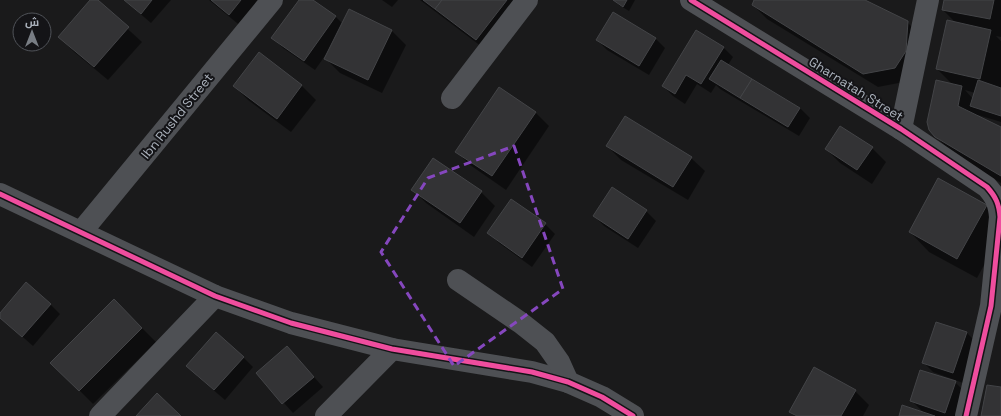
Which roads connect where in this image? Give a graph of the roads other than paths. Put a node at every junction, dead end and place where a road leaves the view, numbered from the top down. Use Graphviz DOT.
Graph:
graph roads {
  1 [pos="272,0"];
  2 [pos="527,0"];
  3 [pos="691,0"];
  4 [pos="928,0"];
  5 [pos="452,98"];
  6 [pos="901,129"];
  7 [pos="0,194"];
  8 [pos="1000,205"];
  9 [pos="81,232"];
  10 [pos="458,280"];
  11 [pos="215,296"];
  12 [pos="996,308"];
  13 [pos="392,349"];
  14 [pos="568,382"];
  15 [pos="100,416"];
  16 [pos="326,416"];
  17 [pos="634,416"];
  18 [pos="966,416"];
  1 -- 9 [label="street, Ibn Rushd Street"];
  2 -- 5 [label="street"];
  3 -- 6 [label="street, Gharnatah Street"];
  4 -- 6 [label="street"];
  6 -- 8 [label="street, Gharnatah Street"];
  7 -- 9 [label="street"];
  8 -- 12 [label="street"];
  9 -- 11 [label="street"];
  10 -- 14 [label="street"];
  11 -- 13 [label="street"];
  11 -- 15 [label="street"];
  12 -- 18 [label="street"];
  13 -- 14 [label="street"];
  13 -- 16 [label="street"];
  14 -- 17 [label="street"];
}
